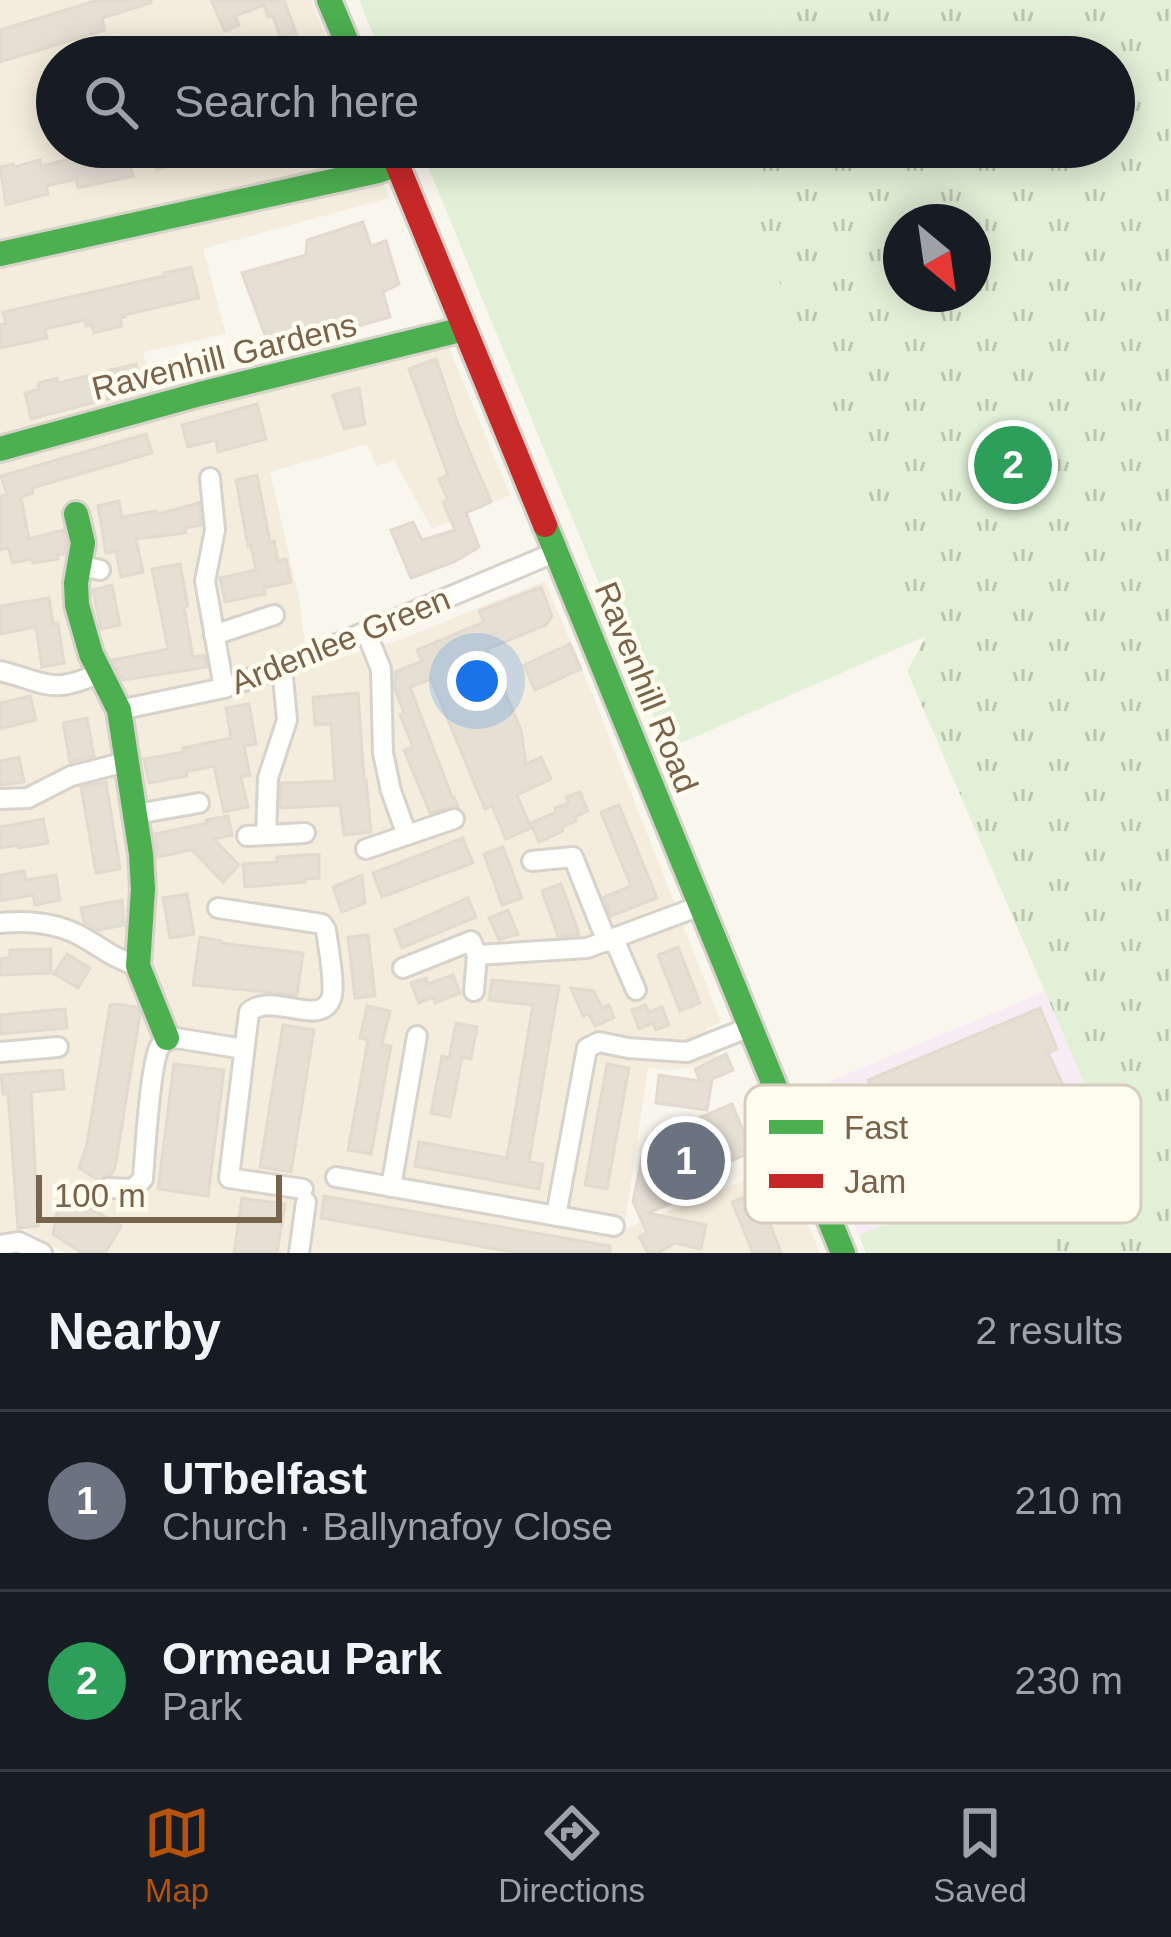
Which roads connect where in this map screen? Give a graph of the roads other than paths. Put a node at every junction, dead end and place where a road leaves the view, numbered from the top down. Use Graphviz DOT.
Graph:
graph roads {
  1 [pos="329,0"];
  2 [pos="344,36"];
  3 [pos="381,168"];
  4 [pos="398,168"];
  5 [pos="0,254"];
  6 [pos="464,328"];
  7 [pos="0,448"];
  8 [pos="210,478"];
  9 [pos="76,514"];
  10 [pos="556,552"];
  11 [pos="274,615"];
  12 [pos="366,632"];
  13 [pos="214,635"];
  14 [pos="282,668"];
  15 [pos="0,670"];
  16 [pos="100,673"];
  17 [pos="224,688"];
  18 [pos="118,710"];
  19 [pos="126,762"];
  20 [pos="0,800"];
  21 [pos="199,803"];
  22 [pos="136,814"];
  23 [pos="454,819"];
  24 [pos="304,833"];
  25 [pos="407,835"];
  26 [pos="365,849"];
  27 [pos="532,861"];
  28 [pos="700,906"];
  29 [pos="218,908"];
  30 [pos="0,923"];
  31 [pos="611,941"];
  32 [pos="477,955"];
  33 [pos="139,966"];
  34 [pos="404,968"];
  35 [pos="636,990"];
  36 [pos="474,991"];
  37 [pos="750,1027"];
  38 [pos="417,1036"];
  39 [pos="167,1038"];
  40 [pos="58,1047"];
  41 [pos="244,1049"];
  42 [pos="0,1052"];
  43 [pos="774,1085"];
  44 [pos="335,1177"];
  45 [pos="391,1186"];
  46 [pos="108,1189"];
  47 [pos="556,1216"];
  48 [pos="831,1223"];
  49 [pos="614,1226"];
  50 [pos="0,1244"];
  51 [pos="42,1253"];
  52 [pos="299,1253"];
  53 [pos="843,1253"];
  1 -- 2 [label="street"];
  3 -- 5 [label="street"];
  4 -- 6 [label="street, Ravenhill Road"];
  6 -- 7 [label="street, Ravenhill Gardens"];
  6 -- 10 [label="street, Ravenhill Road"];
  8 -- 13 [label="street"];
  9 -- 16 [label="street"];
  10 -- 12 [label="street, Ardenlee Green"];
  10 -- 28 [label="street, Ravenhill Road"];
  11 -- 13 [label="street"];
  12 -- 14 [label="street, Ardenlee Green"];
  12 -- 25 [label="street"];
  13 -- 17 [label="street"];
  14 -- 17 [label="street, Ardenlee Green"];
  14 -- 24 [label="street"];
  15 -- 16 [label="street"];
  16 -- 18 [label="street"];
  17 -- 18 [label="street, Ardenlee Green"];
  18 -- 19 [label="street"];
  19 -- 20 [label="street"];
  19 -- 22 [label="street"];
  21 -- 22 [label="street"];
  22 -- 33 [label="street"];
  23 -- 25 [label="street"];
  25 -- 26 [label="street"];
  27 -- 31 [label="street"];
  28 -- 31 [label="street"];
  28 -- 37 [label="street, Ravenhill Road"];
  29 -- 41 [label="street"];
  30 -- 33 [label="street"];
  31 -- 32 [label="street"];
  31 -- 35 [label="street"];
  32 -- 34 [label="street"];
  32 -- 36 [label="street"];
  33 -- 39 [label="street"];
  37 -- 43 [label="street, Ravenhill Road"];
  37 -- 47 [label="street"];
  38 -- 45 [label="street"];
  39 -- 41 [label="street"];
  39 -- 46 [label="street"];
  40 -- 42 [label="street"];
  41 -- 52 [label="street"];
  44 -- 45 [label="street"];
  45 -- 47 [label="street"];
  47 -- 49 [label="street"];
  48 -- 53 [label="street, Ravenhill Road"];
  50 -- 51 [label="street"];
}
